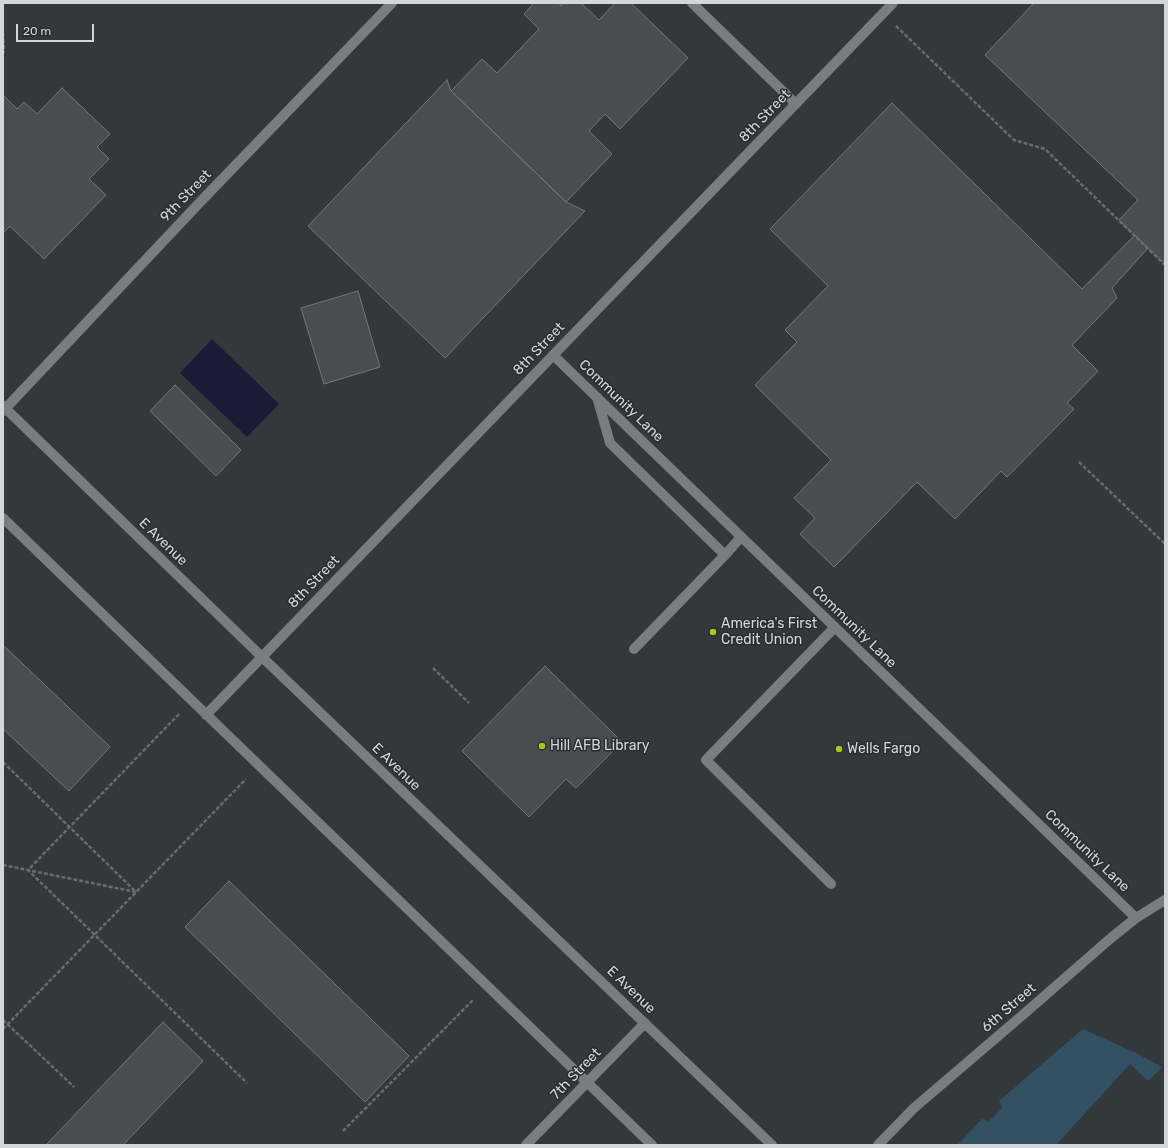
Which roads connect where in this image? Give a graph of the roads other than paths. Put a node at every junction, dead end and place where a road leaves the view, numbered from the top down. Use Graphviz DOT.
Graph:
graph roads {
  1 [pos="392,3"];
  2 [pos="692,3"];
  3 [pos="893,3"];
  4 [pos="796,104"];
  5 [pos="553,355"];
  6 [pos="597,397"];
  7 [pos="4,409"];
  8 [pos="3,518"];
  9 [pos="741,537"];
  10 [pos="725,555"];
  11 [pos="835,627"];
  12 [pos="634,648"];
  13 [pos="262,657"];
  14 [pos="206,715"];
  15 [pos="831,884"];
  16 [pos="1165,900"];
  17 [pos="1136,918"];
  18 [pos="645,1023"];
  19 [pos="587,1082"];
  20 [pos="526,1145"];
  21 [pos="652,1145"];
  22 [pos="772,1145"];
  23 [pos="878,1145"];
  1 -- 7 [label="lane, 9th Street"];
  2 -- 4 [label="lane"];
  3 -- 4 [label="lane, 8th Street"];
  4 -- 5 [label="lane, 8th Street"];
  5 -- 6 [label="lane, Community Lane"];
  5 -- 13 [label="lane, 8th Street"];
  6 -- 9 [label="lane, Community Lane"];
  6 -- 10 [label="lane"];
  7 -- 13 [label="lane, E Avenue"];
  8 -- 14 [label="lane"];
  9 -- 10 [label="lane"];
  9 -- 11 [label="lane, Community Lane"];
  10 -- 12 [label="lane"];
  11 -- 15 [label="lane"];
  11 -- 17 [label="lane, Community Lane"];
  13 -- 14 [label="lane, 8th Street"];
  13 -- 18 [label="lane, E Avenue"];
  14 -- 19 [label="lane"];
  16 -- 17 [label="lane, 6th Street"];
  17 -- 23 [label="lane, 6th Street"];
  18 -- 19 [label="lane, 7th Street"];
  18 -- 22 [label="lane, E Avenue"];
  19 -- 20 [label="lane, 7th Street"];
  19 -- 21 [label="lane"];
}
